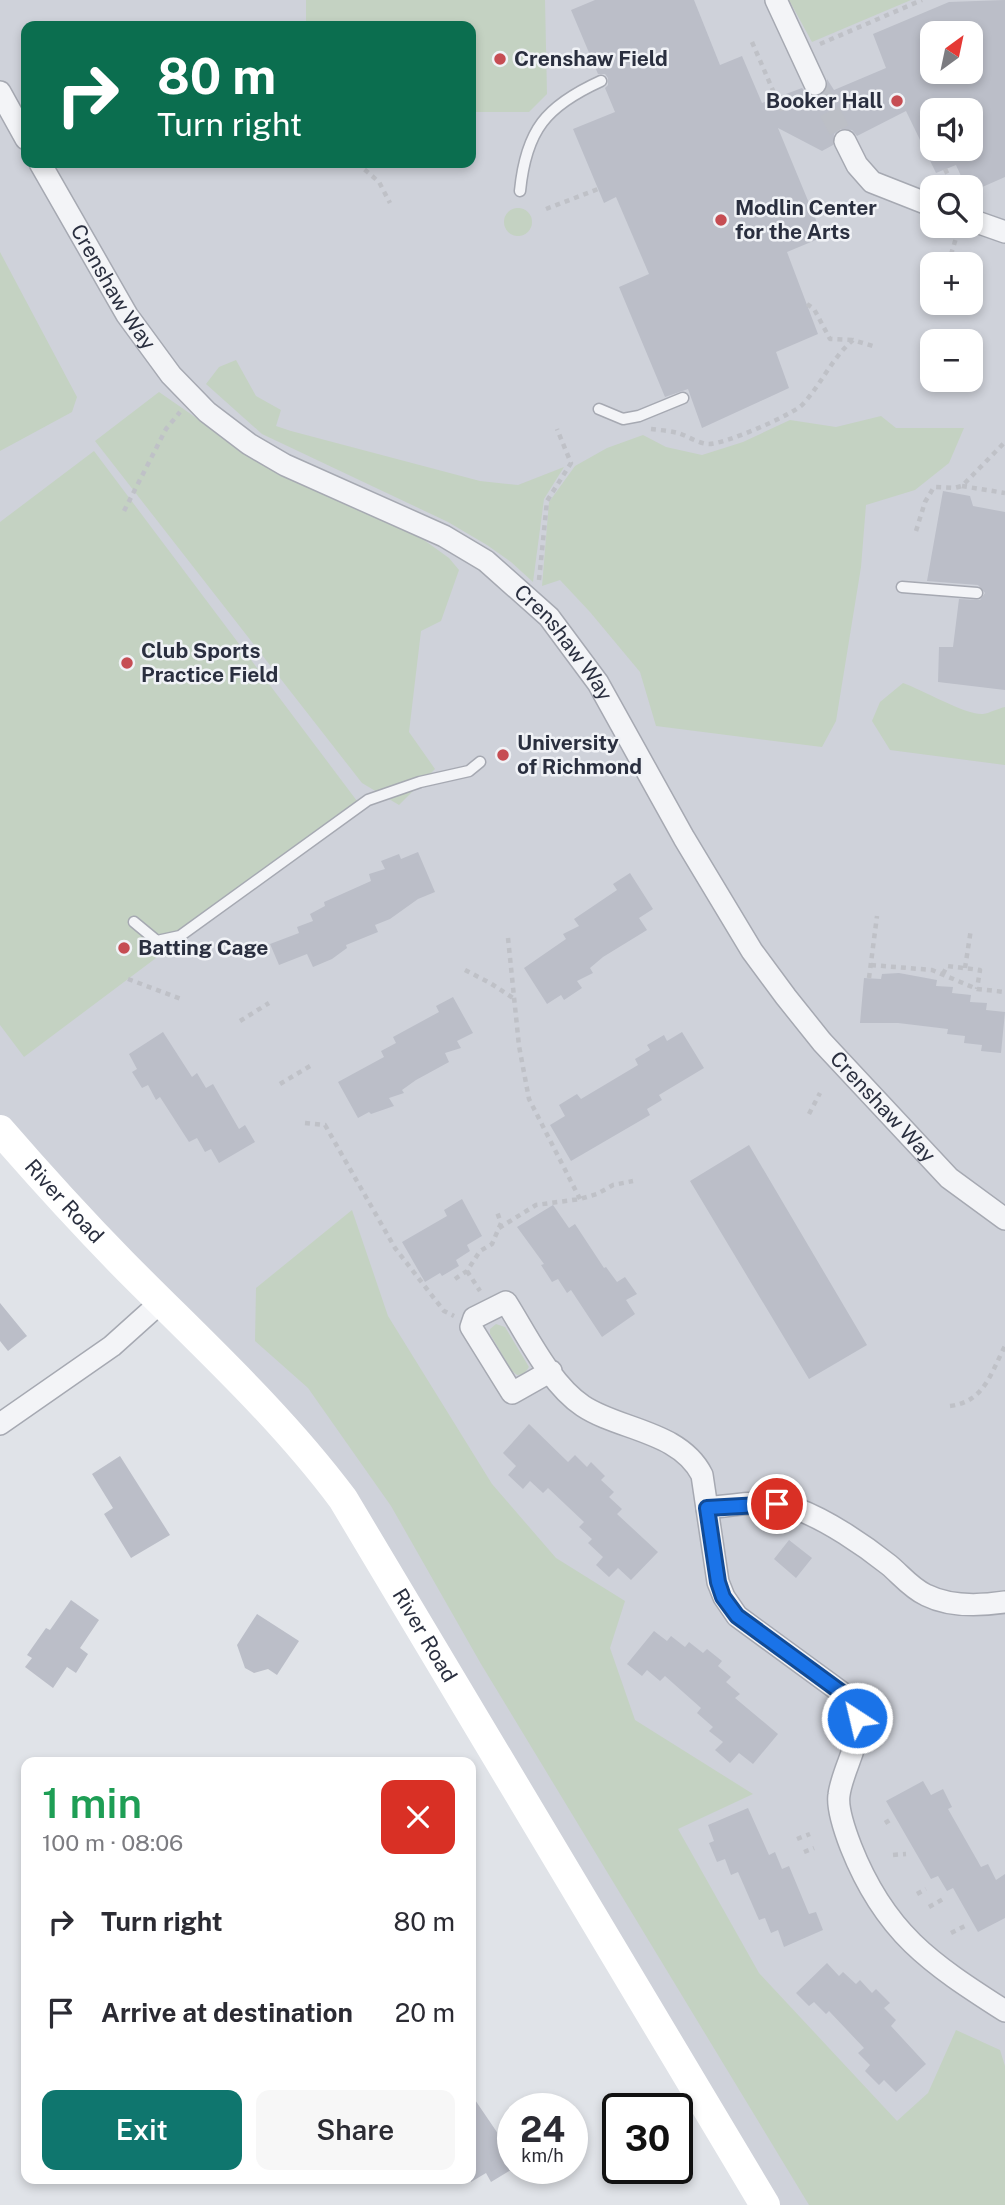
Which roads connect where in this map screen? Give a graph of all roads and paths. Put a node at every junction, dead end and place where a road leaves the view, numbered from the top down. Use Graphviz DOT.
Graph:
graph roads {
  1 [pos="776,0"];
  2 [pos="922,0"];
  3 [pos="752,42"];
  4 [pos="813,47"];
  5 [pos="601,81"];
  6 [pos="811,91"];
  7 [pos="0,92"];
  8 [pos="21,130"];
  9 [pos="845,141"];
  10 [pos="43,168"];
  11 [pos="363,168"];
  12 [pos="945,169"];
  13 [pos="948,175"];
  14 [pos="598,189"];
  15 [pos="520,191"];
  16 [pos="920,201"];
  17 [pos="390,203"];
  18 [pos="546,209"];
  19 [pos="983,228"];
  20 [pos="1005,232"];
  21 [pos="807,304"];
  22 [pos="853,340"];
  23 [pos="876,347"];
  24 [pos="192,398"];
  25 [pos="683,398"];
  26 [pos="599,409"];
  27 [pos="622,419"];
  28 [pos="557,429"];
  29 [pos="1005,442"];
  30 [pos="962,486"];
  31 [pos="1005,493"];
  32 [pos="124,510"];
  33 [pos="916,531"];
  34 [pos="540,569"];
  35 [pos="902,587"];
  36 [pos="977,593"];
  37 [pos="480,762"];
  38 [pos="877,916"];
  39 [pos="134,922"];
  40 [pos="971,929"];
  41 [pos="508,938"];
  42 [pos="871,964"];
  43 [pos="965,968"];
  44 [pos="464,970"];
  45 [pos="943,974"];
  46 [pos="869,978"];
  47 [pos="128,979"];
  48 [pos="977,989"];
  49 [pos="1005,992"];
  50 [pos="514,999"];
  51 [pos="184,1000"];
  52 [pos="269,1003"];
  53 [pos="240,1021"];
  54 [pos="310,1066"];
  55 [pos="281,1084"];
  56 [pos="820,1093"];
  57 [pos="808,1114"];
  58 [pos="305,1124"];
  59 [pos="0,1130"];
  60 [pos="633,1181"];
  61 [pos="580,1199"];
  62 [pos="497,1212"];
  63 [pos="1005,1219"];
  64 [pos="499,1228"];
  65 [pos="467,1271"];
  66 [pos="472,1278"];
  67 [pos="455,1279"];
  68 [pos="161,1302"];
  69 [pos="454,1316"];
  70 [pos="1005,1346"];
  71 [pos="551,1371"];
  72 [pos="950,1406"];
  73 [pos="0,1424"];
  74 [pos="707,1508"];
  75 [pos="1005,1602"];
  76 [pos="893,1818"];
  77 [pos="885,1823"];
  78 [pos="810,1834"];
  79 [pos="797,1839"];
  80 [pos="814,1848"];
  81 [pos="804,1852"];
  82 [pos="893,1854"];
  83 [pos="906,1854"];
  84 [pos="926,1889"];
  85 [pos="917,1894"];
  86 [pos="945,1898"];
  87 [pos="929,1907"];
  88 [pos="965,1926"];
  89 [pos="951,1933"];
  90 [pos="1005,2011"];
  91 [pos="765,2205"];
  1 -- 6 [label="street"];
  2 -- 4 [label="path"];
  3 -- 6 [label="path"];
  5 -- 15 [label="lane"];
  7 -- 8 [label="street"];
  9 -- 16 [label="street"];
  10 -- 24 [label="street, Crenshaw Way"];
  11 -- 17 [label="path"];
  12 -- 13 [label="path"];
  14 -- 18 [label="path"];
  19 -- 20 [label="street"];
  21 -- 22 [label="path"];
  22 -- 23 [label="path"];
  22 -- 27 [label="path"];
  24 -- 32 [label="path"];
  24 -- 63 [label="street, Crenshaw Way"];
  25 -- 27 [label="lane"];
  26 -- 27 [label="lane"];
  28 -- 34 [label="path"];
  29 -- 30 [label="path"];
  30 -- 31 [label="path"];
  30 -- 33 [label="path"];
  35 -- 36 [label="lane"];
  37 -- 39 [label="lane"];
  38 -- 42 [label="path"];
  40 -- 43 [label="path"];
  41 -- 50 [label="path"];
  42 -- 45 [label="path"];
  42 -- 46 [label="path"];
  43 -- 45 [label="path"];
  43 -- 48 [label="path"];
  44 -- 50 [label="path"];
  45 -- 48 [label="path"];
  47 -- 51 [label="path"];
  48 -- 49 [label="path"];
  50 -- 61 [label="path"];
  52 -- 53 [label="path"];
  54 -- 55 [label="path"];
  56 -- 57 [label="path"];
  58 -- 69 [label="path"];
  59 -- 68 [label="main road, River Road"];
  60 -- 61 [label="path"];
  61 -- 64 [label="path"];
  62 -- 64 [label="path"];
  64 -- 65 [label="path"];
  65 -- 66 [label="path"];
  65 -- 67 [label="path"];
  68 -- 73 [label="street"];
  68 -- 91 [label="main road, River Road"];
  70 -- 72 [label="path"];
  71 -- 74 [label="street"];
  74 -- 75 [label="street"];
  74 -- 90 [label="street"];
  76 -- 77 [label="path"];
  78 -- 79 [label="path"];
  80 -- 81 [label="path"];
  82 -- 83 [label="path"];
  84 -- 85 [label="path"];
  86 -- 87 [label="path"];
  88 -- 89 [label="path"];
}
